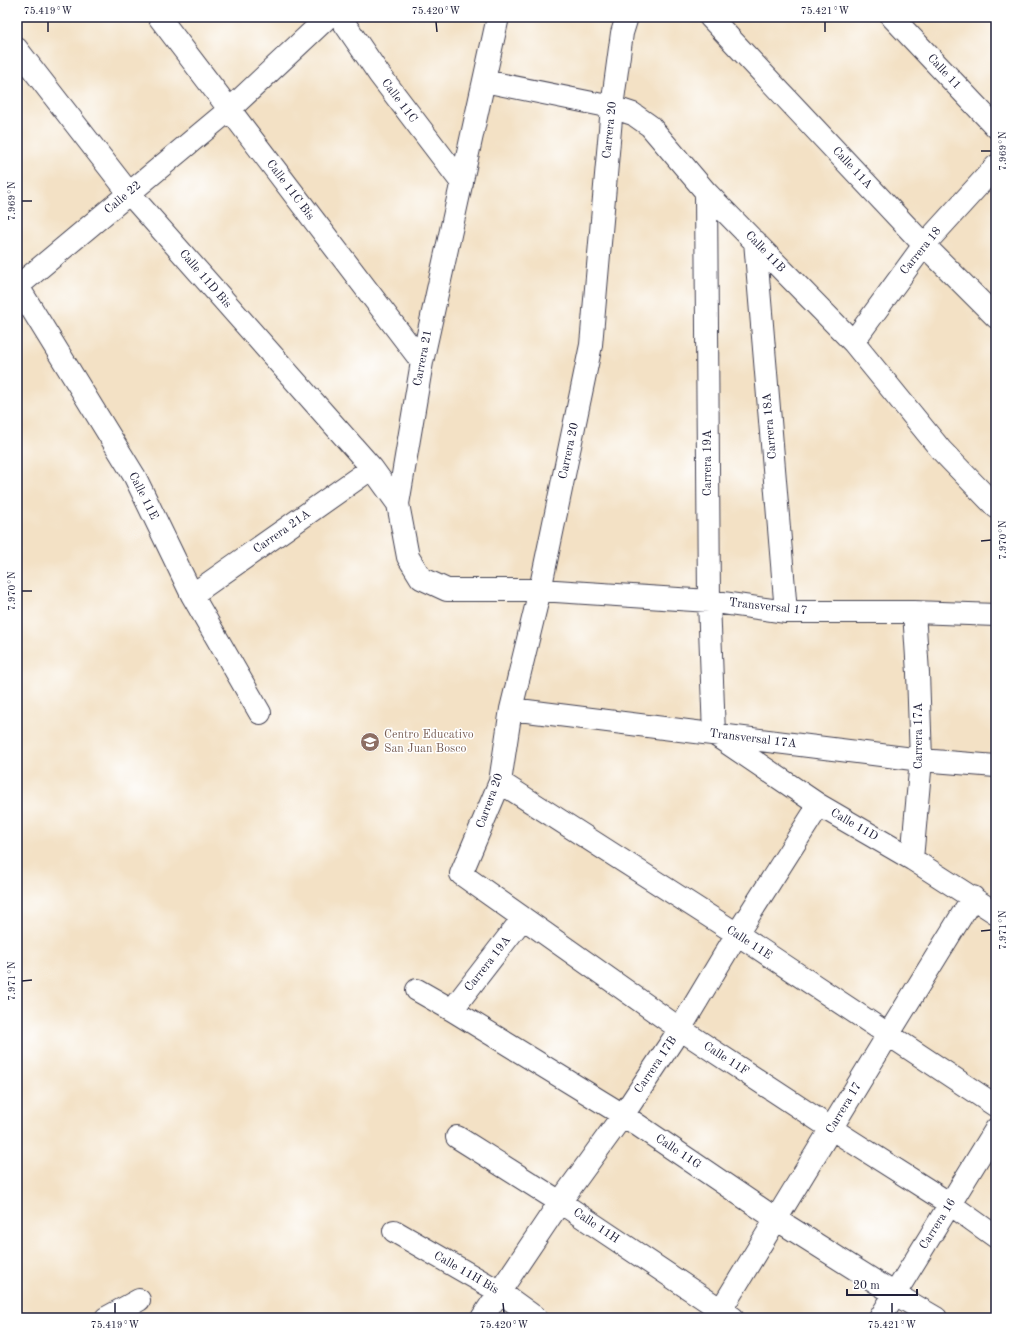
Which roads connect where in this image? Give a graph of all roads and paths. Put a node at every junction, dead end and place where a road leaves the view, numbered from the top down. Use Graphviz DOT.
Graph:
graph roads {
  1 [pos="159,17"];
  2 [pos="328,17"];
  3 [pos="340,17"];
  4 [pos="498,17"];
  5 [pos="626,17"];
  6 [pos="710,17"];
  7 [pos="892,17"];
  8 [pos="17,49"];
  9 [pos="484,81"];
  10 [pos="612,107"];
  11 [pos="229,110"];
  12 [pos="996,127"];
  13 [pos="996,166"];
  14 [pos="462,183"];
  15 [pos="706,192"];
  16 [pos="129,193"];
  17 [pos="755,241"];
  18 [pos="924,245"];
  19 [pos="17,286"];
  20 [pos="996,317"];
  21 [pos="853,342"];
  22 [pos="422,362"];
  23 [pos="372,468"];
  24 [pos="398,504"];
  25 [pos="996,507"];
  26 [pos="540,590"];
  27 [pos="192,595"];
  28 [pos="709,601"];
  29 [pos="786,612"];
  30 [pos="914,612"];
  31 [pos="996,615"];
  32 [pos="511,709"];
  33 [pos="260,713"];
  34 [pos="714,734"];
  35 [pos="921,760"];
  36 [pos="996,766"];
  37 [pos="500,782"];
  38 [pos="819,805"];
  39 [pos="912,859"];
  40 [pos="461,874"];
  41 [pos="973,897"];
  42 [pos="996,913"];
  43 [pos="523,918"];
  44 [pos="737,934"];
  45 [pos="417,990"];
  46 [pos="452,1010"];
  47 [pos="680,1029"];
  48 [pos="888,1035"];
  49 [pos="996,1106"];
  50 [pos="623,1115"];
  51 [pos="832,1129"];
  52 [pos="996,1129"];
  53 [pos="457,1137"];
  54 [pos="560,1202"];
  55 [pos="950,1204"];
  56 [pos="776,1219"];
  57 [pos="394,1231"];
  58 [pos="996,1237"];
  59 [pos="500,1292"];
  60 [pos="895,1294"];
  61 [pos="139,1300"];
  62 [pos="723,1315"];
  63 [pos="106,1318"];
  64 [pos="482,1318"];
  65 [pos="536,1318"];
  66 [pos="880,1318"];
  67 [pos="936,1318"];
  1 -- 11 [label="street, Calle 11C Bis"];
  2 -- 11 [label="street, Calle 22"];
  3 -- 14 [label="street, Calle 11C"];
  4 -- 9 [label="street, Carrera 21"];
  5 -- 10 [label="street, Carrera 20"];
  6 -- 18 [label="street, Calle 11A"];
  7 -- 12 [label="street, Calle 11"];
  8 -- 16 [label="street, Calle 11D Bis"];
  9 -- 10 [label="street, Calle 11B"];
  9 -- 14 [label="street, Carrera 21"];
  10 -- 15 [label="street, Calle 11B"];
  10 -- 26 [label="street, Carrera 20"];
  11 -- 16 [label="street, Calle 22"];
  11 -- 22 [label="street, Calle 11C Bis"];
  13 -- 18 [label="street, Carrera 18"];
  14 -- 22 [label="street, Carrera 21"];
  15 -- 17 [label="street, Calle 11B"];
  15 -- 28 [label="street, Carrera 19A"];
  16 -- 19 [label="street, Calle 22"];
  16 -- 23 [label="street, Calle 11D Bis"];
  17 -- 21 [label="street, Calle 11B"];
  17 -- 29 [label="street, Carrera 18A"];
  18 -- 20 [label="street, Calle 11A"];
  18 -- 21 [label="street, Carrera 18"];
  19 -- 27 [label="street, Calle 11E"];
  21 -- 25 [label="street, Calle 11B"];
  22 -- 24 [label="street, Carrera 21"];
  23 -- 24 [label="street, Calle 11D Bis"];
  23 -- 27 [label="street, Carrera 21A"];
  24 -- 26 [label="street, Carrera 21"];
  26 -- 28 [label="street, Transversal 17"];
  26 -- 32 [label="street, Carrera 20"];
  27 -- 33 [label="street, Calle 11E"];
  28 -- 29 [label="street, Transversal 17"];
  28 -- 34 [label="street, Carrera 19A"];
  29 -- 30 [label="street, Transversal 17"];
  30 -- 31 [label="street, Transversal 17"];
  30 -- 35 [label="street, Carrera 17A"];
  32 -- 34 [label="street, Transversal 17A"];
  32 -- 37 [label="street, Carrera 20"];
  34 -- 35 [label="street, Transversal 17A"];
  34 -- 38 [label="street, Calle 11D"];
  35 -- 36 [label="street, Transversal 17A"];
  35 -- 39 [label="street, Carrera 17A"];
  37 -- 40 [label="street, Carrera 20"];
  37 -- 44 [label="street, Calle 11E"];
  38 -- 39 [label="street, Calle 11D"];
  38 -- 44 [label="street, Carrera 17B"];
  39 -- 41 [label="street, Calle 11D"];
  40 -- 43 [label="street, Calle 11F"];
  41 -- 42 [label="street, Calle 11D"];
  41 -- 48 [label="street, Carrera 17"];
  43 -- 46 [label="street, Carrera 19A"];
  43 -- 47 [label="street, Calle 11F"];
  44 -- 47 [label="street, Carrera 17B"];
  44 -- 48 [label="street, Calle 11E"];
  45 -- 46 [label="street, Calle 11G"];
  46 -- 50 [label="street, Calle 11G"];
  47 -- 50 [label="street, Carrera 17B"];
  47 -- 51 [label="street, Calle 11F"];
  48 -- 49 [label="street, Calle 11E"];
  48 -- 51 [label="street, Carrera 17"];
  50 -- 54 [label="street, Carrera 17B"];
  50 -- 56 [label="street, Calle 11G"];
  51 -- 55 [label="street, Calle 11F"];
  51 -- 56 [label="street, Carrera 17"];
  52 -- 55 [label="street, Carrera 16"];
  53 -- 54 [label="street, Calle 11H"];
  54 -- 59 [label="street, Carrera 17B"];
  54 -- 62 [label="street, Calle 11H"];
  55 -- 58 [label="street, Calle 11F"];
  55 -- 60 [label="street, Carrera 16"];
  56 -- 60 [label="street, Calle 11G"];
  56 -- 62 [label="street, Carrera 17"];
  57 -- 59 [label="street, Calle 11H Bis"];
  59 -- 64 [label="street, Carrera 17B"];
  59 -- 65 [label="street, Calle 11H Bis"];
  60 -- 66 [label="street, Carrera 16"];
  60 -- 67 [label="street, Calle 11G"];
  61 -- 63 [label="street"];
}
